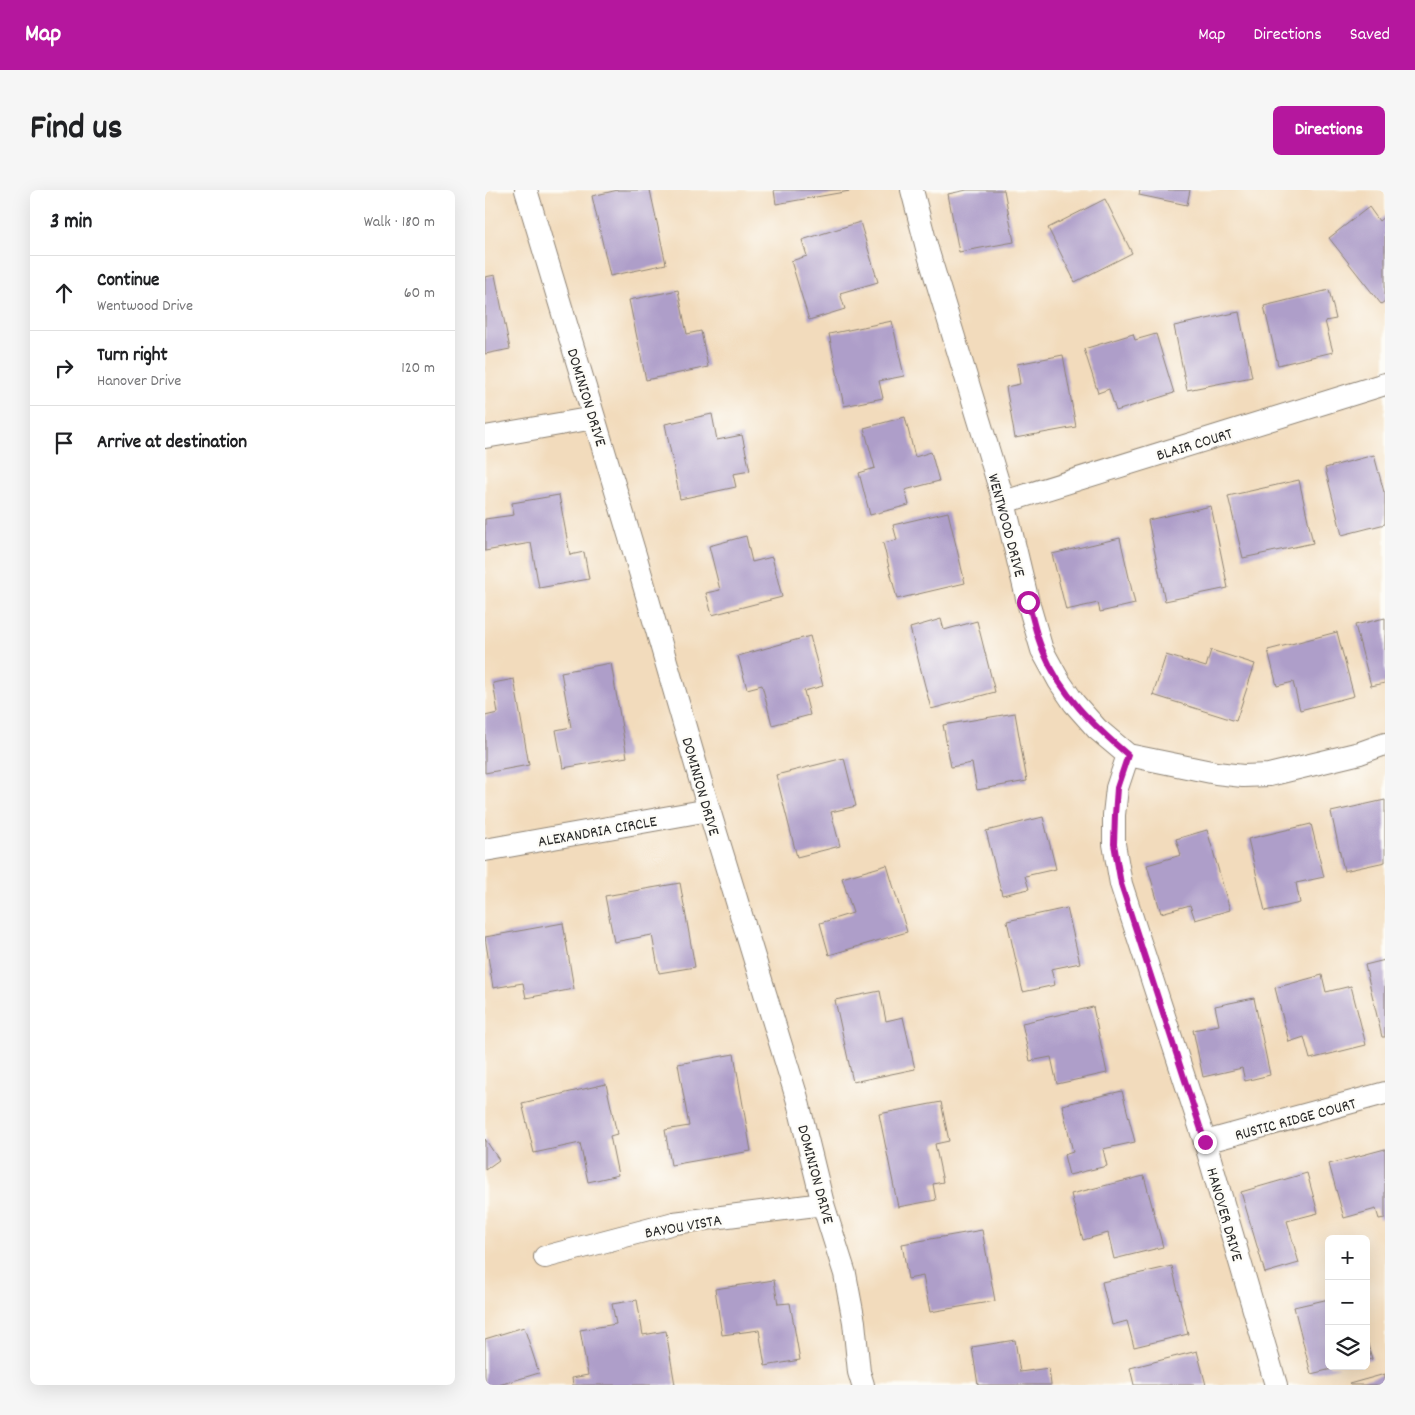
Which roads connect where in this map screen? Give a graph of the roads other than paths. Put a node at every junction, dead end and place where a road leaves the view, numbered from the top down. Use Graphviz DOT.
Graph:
graph roads {
  1 [pos="525,190"];
  2 [pos="911,190"];
  3 [pos="1385,384"];
  4 [pos="594,418"];
  5 [pos="485,437"];
  6 [pos="1003,502"];
  7 [pos="1385,744"];
  8 [pos="1128,755"];
  9 [pos="709,810"];
  10 [pos="485,850"];
  11 [pos="1385,1093"];
  12 [pos="1205,1142"];
  13 [pos="823,1204"];
  14 [pos="545,1257"];
  15 [pos="863,1385"];
  16 [pos="1276,1385"];
  1 -- 4 [label="street, DOMINION DRIVE"];
  2 -- 6 [label="street, WENTWOOD DRIVE"];
  3 -- 6 [label="street, BLAIR COURT"];
  4 -- 5 [label="street"];
  4 -- 9 [label="street, DOMINION DRIVE"];
  6 -- 8 [label="street, WENTWOOD DRIVE"];
  7 -- 8 [label="street, WENTWOOD DRIVE"];
  8 -- 12 [label="street, HANOVER DRIVE"];
  9 -- 10 [label="street, ALEXANDRIA CIRCLE"];
  9 -- 13 [label="street, DOMINION DRIVE"];
  11 -- 12 [label="street, RUSTIC RIDGE COURT"];
  12 -- 16 [label="street, HANOVER DRIVE"];
  13 -- 14 [label="street, BAYOU VISTA"];
  13 -- 15 [label="street, DOMINION DRIVE"];
}
